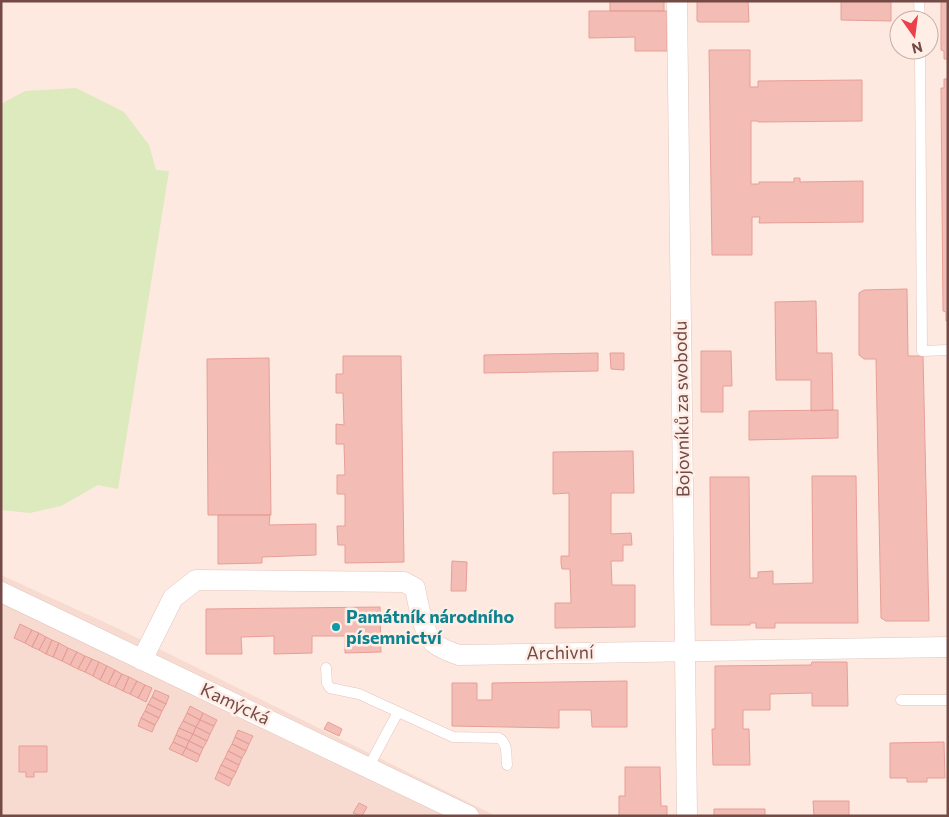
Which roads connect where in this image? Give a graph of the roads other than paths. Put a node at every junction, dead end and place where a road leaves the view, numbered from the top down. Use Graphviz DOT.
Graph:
graph roads {
  1 [pos="677,1"];
  2 [pos="920,60"];
  3 [pos="948,350"];
  4 [pos="1,592"];
  5 [pos="948,646"];
  6 [pos="685,650"];
  7 [pos="142,660"];
  8 [pos="326,668"];
  9 [pos="901,700"];
  10 [pos="948,700"];
  11 [pos="398,712"];
  12 [pos="506,765"];
  13 [pos="368,768"];
  14 [pos="469,816"];
  15 [pos="687,816"];
  1 -- 6 [label="street, Bojovníků za svobodu"];
  2 -- 3 [label="lane"];
  4 -- 7 [label="street, Kamýcká"];
  5 -- 6 [label="street, Archivní"];
  6 -- 7 [label="street, Archivní"];
  6 -- 15 [label="street, Bojovníků za svobodu"];
  7 -- 13 [label="street, Kamýcká"];
  8 -- 11 [label="lane"];
  9 -- 10 [label="lane"];
  11 -- 12 [label="lane"];
  11 -- 13 [label="lane"];
  13 -- 14 [label="street, Kamýcká"];
}
